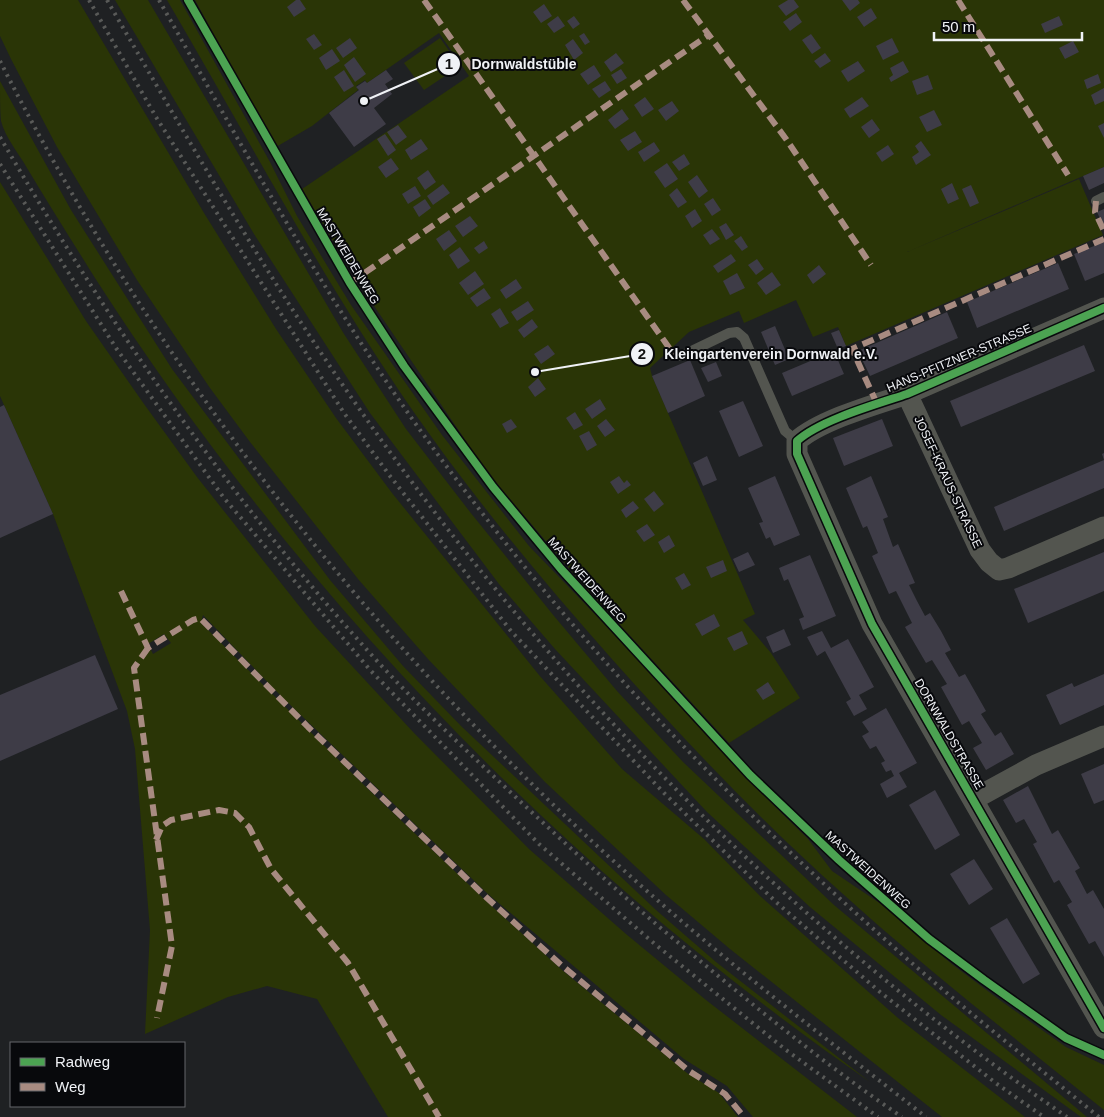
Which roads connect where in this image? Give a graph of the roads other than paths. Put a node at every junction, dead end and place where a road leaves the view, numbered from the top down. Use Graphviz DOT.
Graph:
graph roads {
  1 [pos="188,0"];
  2 [pos="1104,308"];
  3 [pos="681,356"];
  4 [pos="907,394"];
  5 [pos="797,441"];
  6 [pos="1104,527"];
  7 [pos="1104,736"];
  8 [pos="974,799"];
  9 [pos="1104,1028"];
  10 [pos="1104,1055"];
  1 -- 10 [label="lane, MASTWEIDENWEG"];
  2 -- 4 [label="street, HANS-PFITZNER-STRASSE"];
  3 -- 5 [label="lane"];
  4 -- 5 [label="street, HANS-PFITZNER-STRASSE"];
  4 -- 6 [label="street, JOSEF-KRAUS-STRASSE"];
  5 -- 8 [label="street, DORNWALDSTRASSE"];
  7 -- 8 [label="street"];
  8 -- 9 [label="street, DORNWALDSTRASSE"];
}
